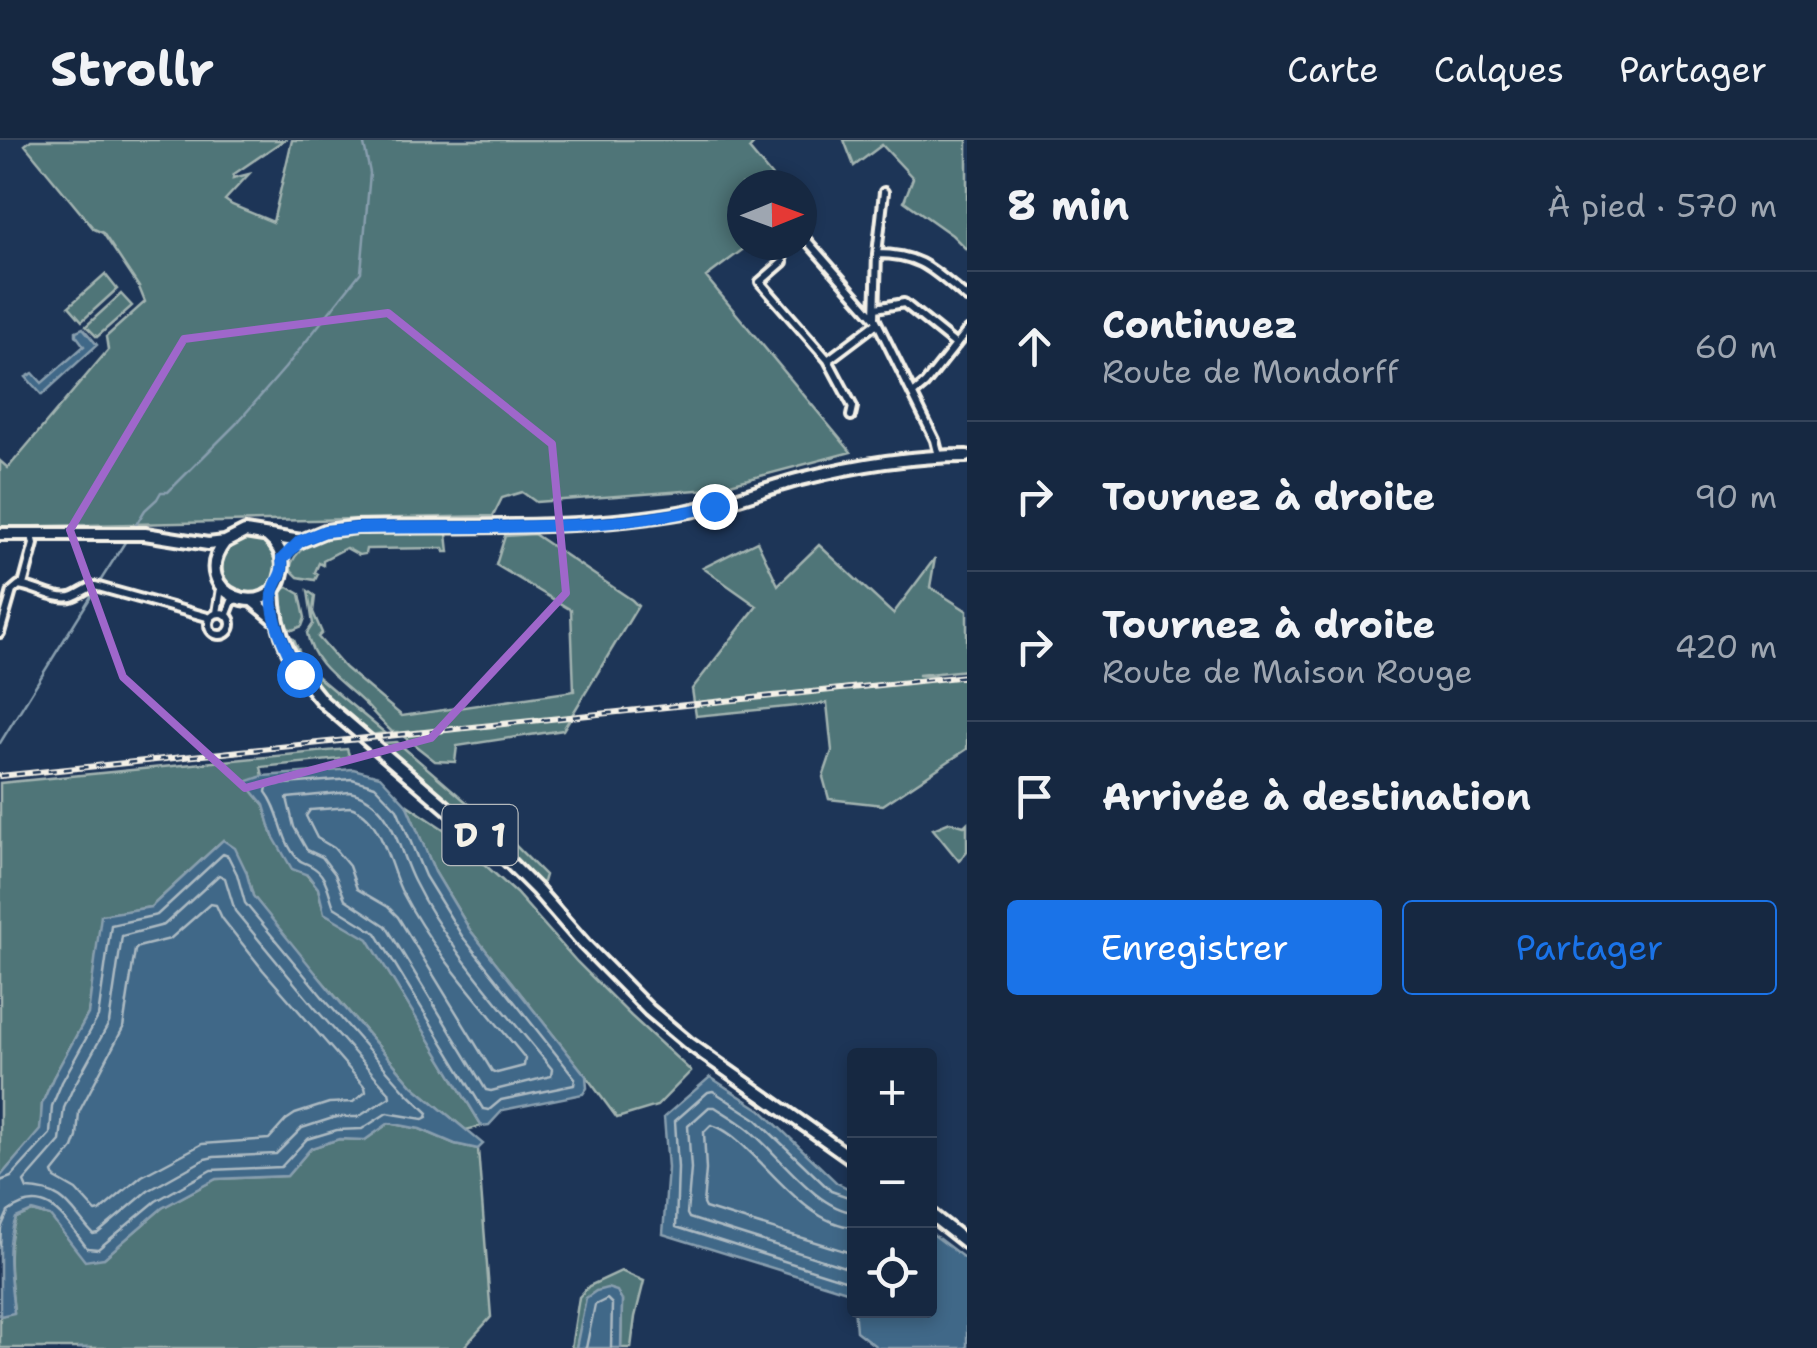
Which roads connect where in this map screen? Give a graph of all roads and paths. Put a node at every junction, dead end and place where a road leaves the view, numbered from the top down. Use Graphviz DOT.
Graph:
graph roads {
  1 [pos="884,192"];
  2 [pos="817,252"];
  3 [pos="878,254"];
  4 [pos="783,262"];
  5 [pos="967,298"];
  6 [pos="876,308"];
  7 [pos="876,320"];
  8 [pos="967,331"];
  9 [pos="956,344"];
  10 [pos="828,360"];
  11 [pos="913,394"];
  12 [pos="851,416"];
  13 [pos="939,456"];
  14 [pos="967,456"];
  15 [pos="0,534"];
  16 [pos="31,534"];
  17 [pos="266,536"];
  18 [pos="300,541"];
  19 [pos="225,542"];
  20 [pos="193,544"];
  21 [pos="216,559"];
  22 [pos="282,559"];
  23 [pos="20,585"];
  24 [pos="221,586"];
  25 [pos="274,590"];
  26 [pos="238,599"];
  27 [pos="252,600"];
  28 [pos="227,614"];
  29 [pos="214,615"];
  30 [pos="276,619"];
  31 [pos="0,634"];
  32 [pos="847,1155"];
  33 [pos="937,1218"];
  34 [pos="967,1242"];
  1 -- 3 [label="street"];
  2 -- 7 [label="street"];
  3 -- 5 [label="street"];
  3 -- 6 [label="street"];
  4 -- 10 [label="street"];
  6 -- 7 [label="street"];
  6 -- 9 [label="street"];
  7 -- 10 [label="street"];
  7 -- 11 [label="street"];
  8 -- 9 [label="street"];
  9 -- 11 [label="street"];
  10 -- 12 [label="street"];
  11 -- 13 [label="street"];
  13 -- 14 [label="main road"];
  13 -- 18 [label="main road"];
  15 -- 16 [label="main road"];
  16 -- 20 [label="main road"];
  16 -- 23 [label="street"];
  17 -- 18 [label="main road"];
  17 -- 19 [label="main road"];
  17 -- 22 [label="main road"];
  18 -- 22 [label="main road"];
  19 -- 20 [label="main road"];
  19 -- 21 [label="main road"];
  20 -- 21 [label="main road"];
  21 -- 24 [label="main road"];
  22 -- 25 [label="main road"];
  23 -- 29 [label="street"];
  23 -- 31 [label="street"];
  24 -- 26 [label="main road"];
  24 -- 29 [label="street"];
  25 -- 27 [label="main road"];
  25 -- 30 [label="main road, D 1"];
  26 -- 27 [label="main road"];
  26 -- 28 [label="street"];
  27 -- 30 [label="main road"];
  28 -- 29 [label="street"];
  28 -- 29 [label="street"];
  30 -- 32 [label="main road, D 1"];
  33 -- 34 [label="main road"];
}
